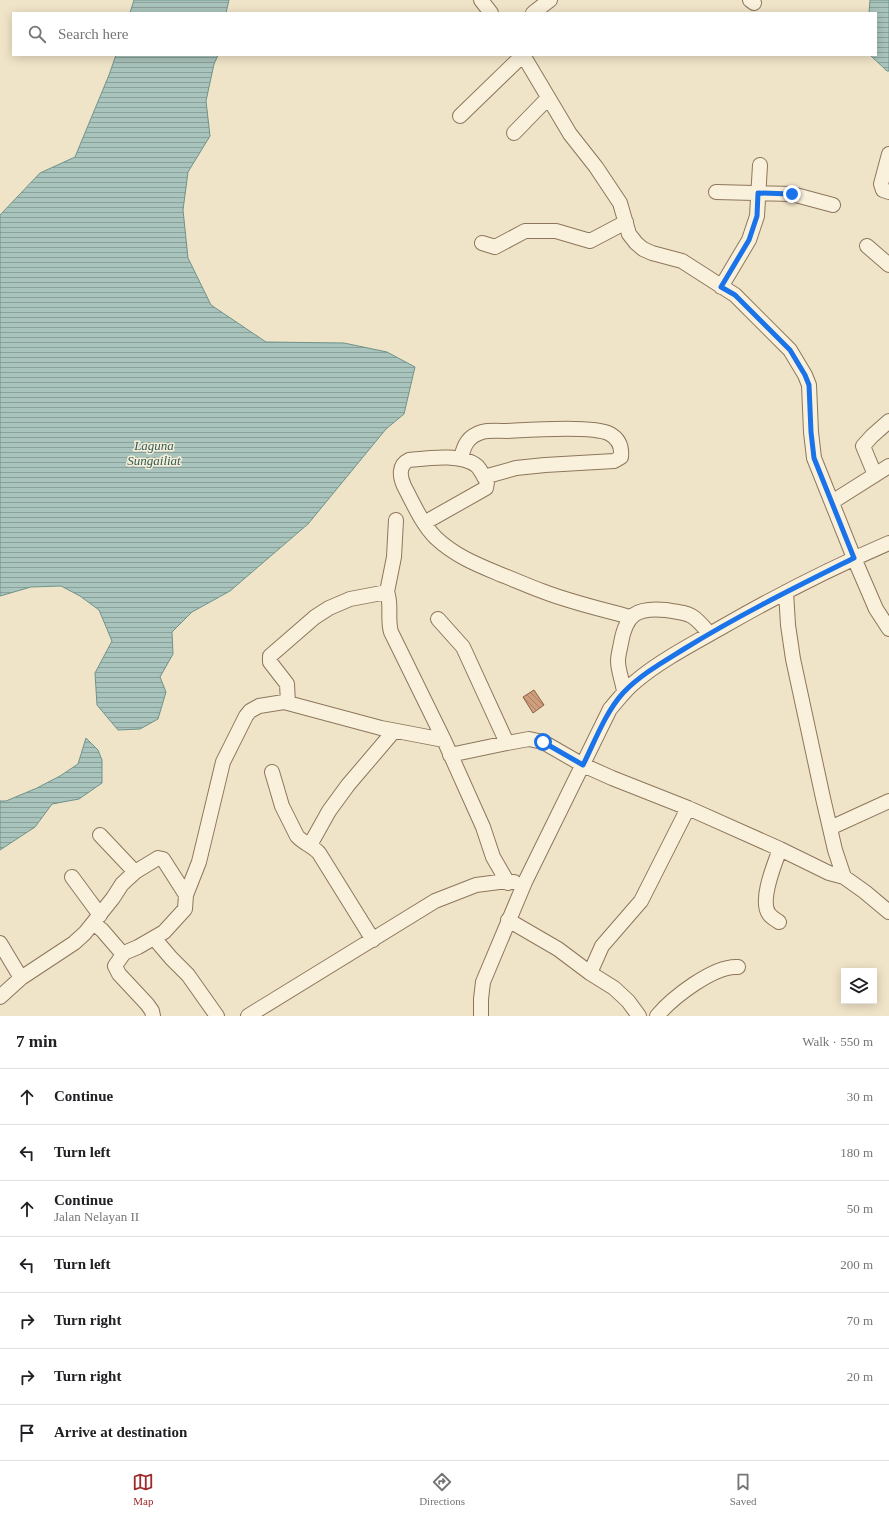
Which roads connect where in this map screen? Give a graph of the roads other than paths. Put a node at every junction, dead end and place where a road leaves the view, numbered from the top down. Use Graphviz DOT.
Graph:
graph roads {
  1 [pos="481,0"];
  2 [pos="490,12"];
  3 [pos="522,56"];
  4 [pos="524,56"];
  5 [pos="548,98"];
  6 [pos="460,116"];
  7 [pos="514,133"];
  8 [pos="889,154"];
  9 [pos="760,165"];
  10 [pos="716,192"];
  11 [pos="889,192"];
  12 [pos="758,193"];
  13 [pos="833,205"];
  14 [pos="626,222"];
  15 [pos="482,243"];
  16 [pos="867,246"];
  17 [pos="889,265"];
  18 [pos="721,287"];
  19 [pos="889,421"];
  20 [pos="461,458"];
  21 [pos="889,466"];
  22 [pos="875,475"];
  23 [pos="484,477"];
  24 [pos="832,502"];
  25 [pos="396,520"];
  26 [pos="424,523"];
  27 [pos="889,543"];
  28 [pos="854,558"];
  29 [pos="387,592"];
  30 [pos="781,594"];
  31 [pos="630,617"];
  32 [pos="438,619"];
  33 [pos="889,629"];
  34 [pos="710,634"];
  35 [pos="624,692"];
  36 [pos="281,703"];
  37 [pos="394,731"];
  38 [pos="444,740"];
  39 [pos="507,743"];
  40 [pos="450,755"];
  41 [pos="583,765"];
  42 [pos="272,772"];
  43 [pos="889,801"];
  44 [pos="688,808"];
  45 [pos="846,821"];
  46 [pos="830,828"];
  47 [pos="100,835"];
  48 [pos="310,845"];
  49 [pos="780,849"];
  50 [pos="836,850"];
  51 [pos="134,872"];
  52 [pos="837,875"];
  53 [pos="72,878"];
  54 [pos="525,882"];
  55 [pos="508,883"];
  56 [pos="186,895"];
  57 [pos="889,912"];
  58 [pos="96,919"];
  59 [pos="508,920"];
  60 [pos="779,922"];
  61 [pos="154,938"];
  62 [pos="374,940"];
  63 [pos="0,943"];
  64 [pos="124,953"];
  65 [pos="738,967"];
  66 [pos="590,973"];
  67 [pos="21,978"];
  68 [pos="0,996"];
  69 [pos="255,1014"];
  70 [pos="153,1016"];
  71 [pos="217,1016"];
  72 [pos="481,1016"];
  73 [pos="639,1016"];
  74 [pos="657,1016"];
  1 -- 2 [label="street"];
  3 -- 6 [label="street"];
  4 -- 5 [label="street"];
  5 -- 7 [label="street"];
  5 -- 14 [label="street"];
  8 -- 11 [label="street"];
  9 -- 12 [label="street"];
  10 -- 12 [label="street"];
  12 -- 13 [label="street"];
  12 -- 18 [label="street"];
  14 -- 15 [label="street"];
  14 -- 18 [label="street"];
  16 -- 17 [label="street"];
  18 -- 24 [label="street"];
  19 -- 22 [label="street"];
  20 -- 23 [label="street"];
  20 -- 23 [label="street"];
  20 -- 26 [label="street"];
  21 -- 22 [label="street"];
  22 -- 24 [label="street"];
  23 -- 26 [label="street"];
  24 -- 28 [label="street"];
  25 -- 29 [label="street"];
  26 -- 31 [label="street"];
  27 -- 28 [label="street"];
  28 -- 30 [label="street"];
  28 -- 33 [label="street"];
  29 -- 36 [label="street"];
  29 -- 38 [label="street"];
  30 -- 34 [label="street"];
  30 -- 46 [label="street"];
  31 -- 34 [label="street"];
  31 -- 35 [label="street"];
  32 -- 39 [label="street"];
  34 -- 35 [label="street"];
  35 -- 41 [label="street"];
  36 -- 37 [label="street"];
  36 -- 56 [label="street"];
  37 -- 38 [label="street"];
  37 -- 48 [label="street"];
  38 -- 40 [label="street"];
  39 -- 40 [label="street"];
  39 -- 41 [label="street"];
  40 -- 55 [label="street"];
  41 -- 44 [label="street"];
  41 -- 54 [label="street"];
  42 -- 48 [label="street"];
  43 -- 45 [label="street"];
  44 -- 49 [label="street"];
  44 -- 66 [label="street"];
  45 -- 46 [label="street"];
  45 -- 50 [label="street"];
  46 -- 50 [label="street"];
  47 -- 51 [label="street"];
  48 -- 62 [label="street"];
  49 -- 52 [label="street"];
  49 -- 60 [label="street"];
  50 -- 52 [label="street"];
  51 -- 56 [label="street"];
  51 -- 58 [label="street"];
  52 -- 57 [label="street"];
  53 -- 58 [label="street"];
  54 -- 55 [label="street"];
  54 -- 59 [label="street"];
  55 -- 62 [label="street"];
  56 -- 61 [label="street"];
  58 -- 64 [label="street"];
  58 -- 67 [label="street"];
  59 -- 66 [label="street"];
  59 -- 72 [label="street"];
  61 -- 64 [label="street"];
  61 -- 71 [label="street"];
  62 -- 69 [label="street"];
  63 -- 67 [label="street"];
  64 -- 70 [label="street"];
  65 -- 74 [label="street"];
  66 -- 73 [label="street"];
  67 -- 68 [label="street"];
}
